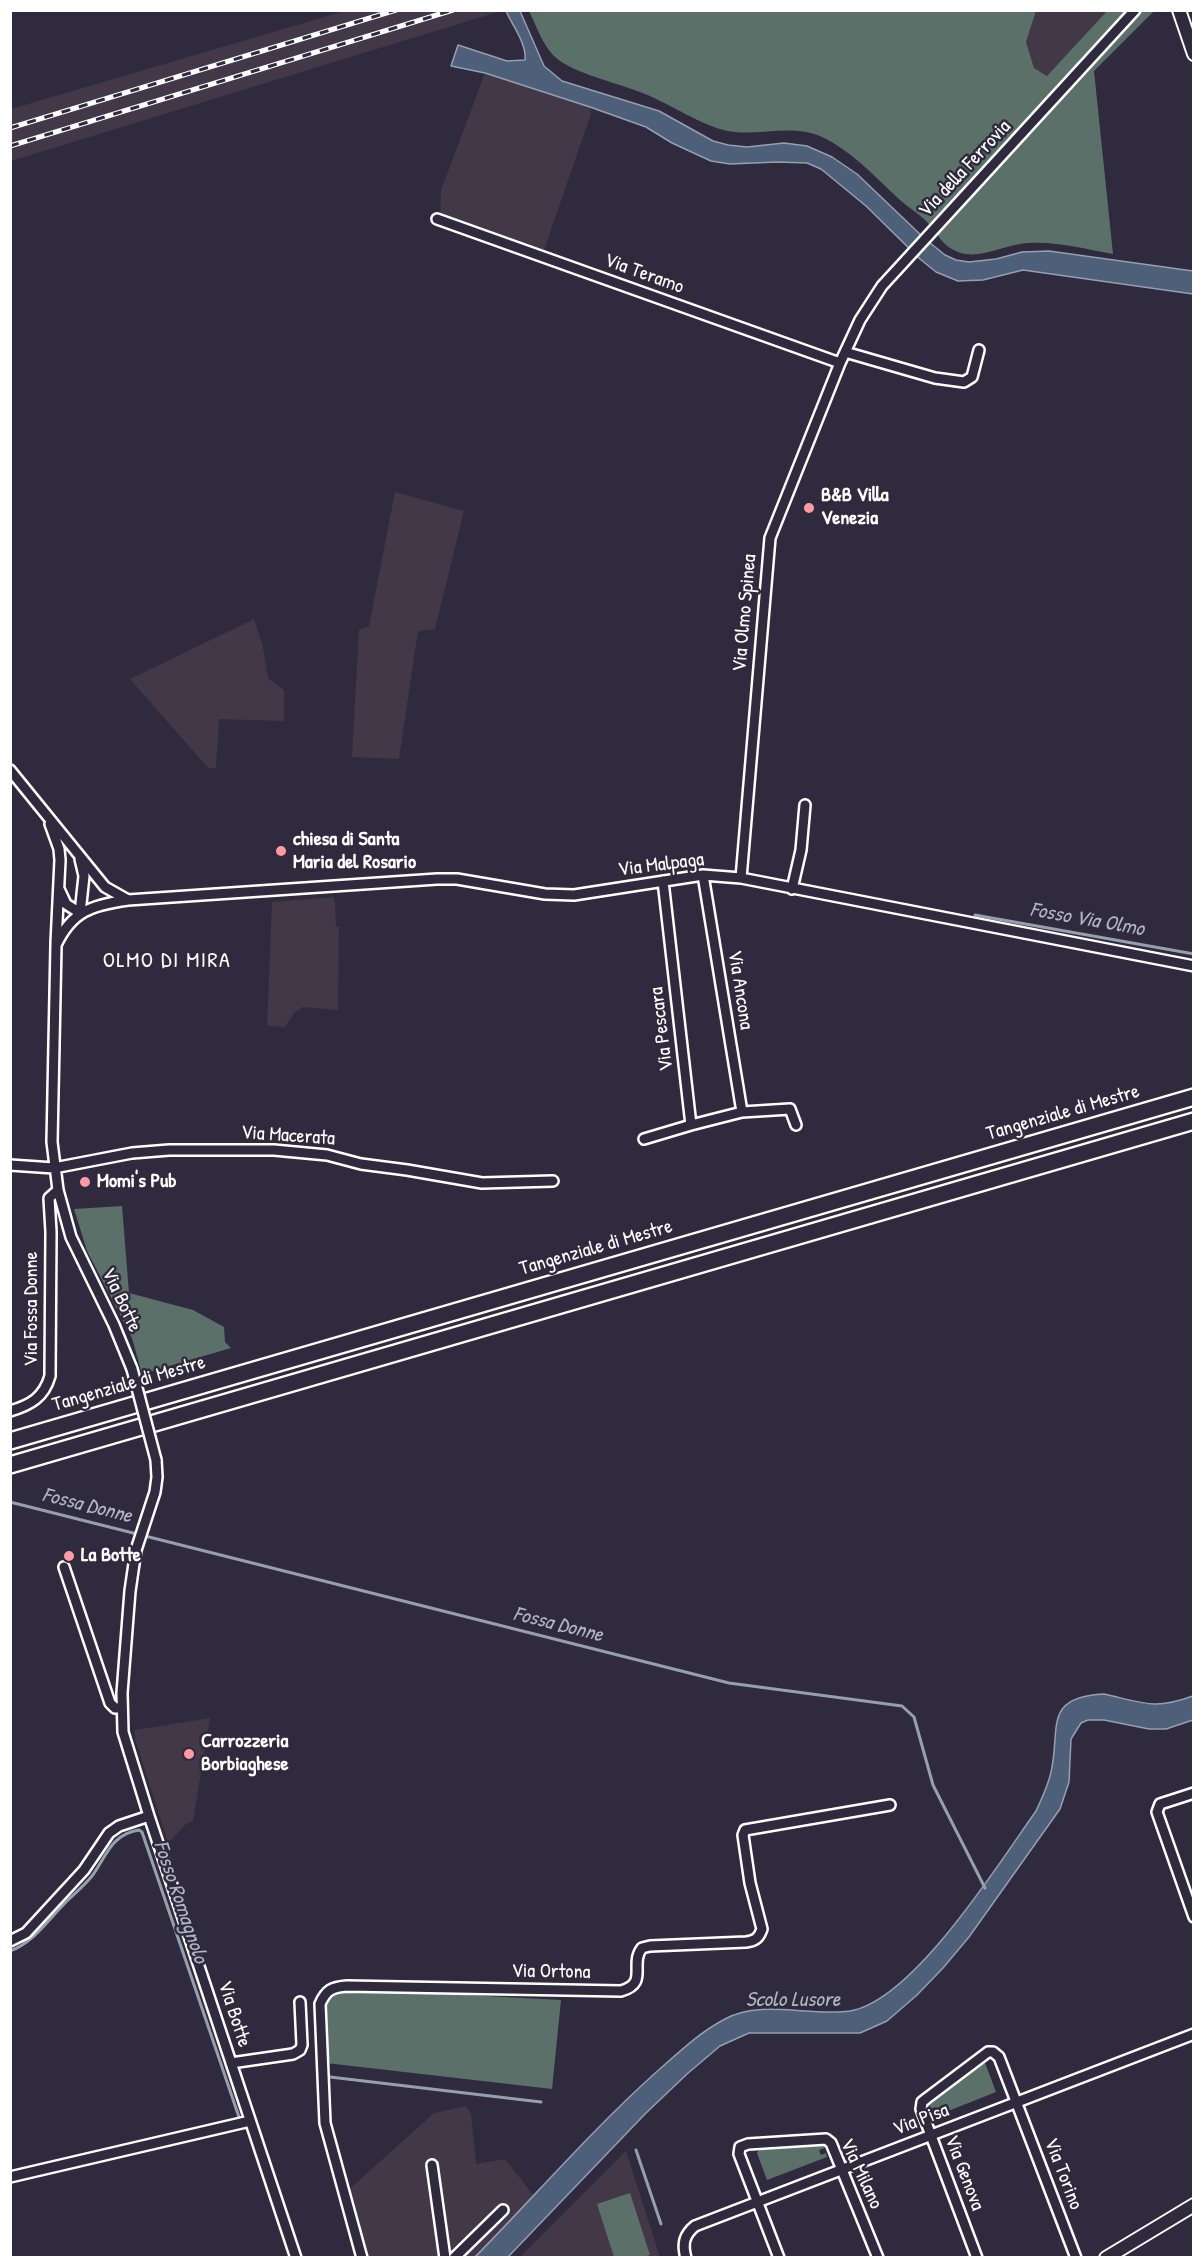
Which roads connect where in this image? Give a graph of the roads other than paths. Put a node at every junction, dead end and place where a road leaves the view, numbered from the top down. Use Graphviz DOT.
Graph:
graph roads {
  1 [pos="1135,10"];
  2 [pos="1179,10"];
  3 [pos="1194,54"];
  4 [pos="437,219"];
  5 [pos="979,350"];
  6 [pos="845,352"];
  7 [pos="840,363"];
  8 [pos="10,770"];
  9 [pos="805,805"];
  10 [pos="48,819"];
  11 [pos="80,858"];
  12 [pos="703,875"];
  13 [pos="741,878"];
  14 [pos="663,881"];
  15 [pos="58,886"];
  16 [pos="792,889"];
  17 [pos="128,900"];
  18 [pos="81,913"];
  19 [pos="56,945"];
  20 [pos="1194,966"];
  21 [pos="1194,1097"];
  22 [pos="742,1112"];
  23 [pos="1194,1121"];
  24 [pos="691,1125"];
  25 [pos="796,1125"];
  26 [pos="644,1139"];
  27 [pos="10,1165"];
  28 [pos="54,1168"];
  29 [pos="553,1180"];
  30 [pos="58,1190"];
  31 [pos="10,1411"];
  32 [pos="10,1440"];
  33 [pos="10,1465"];
  34 [pos="64,1567"];
  35 [pos="121,1708"];
  36 [pos="1194,1793"];
  37 [pos="890,1805"];
  38 [pos="149,1816"];
  39 [pos="1194,1917"];
  40 [pos="10,1941"];
  41 [pos="300,2002"];
  42 [pos="1194,2034"];
  43 [pos="231,2063"];
  44 [pos="1017,2103"];
  45 [pos="250,2121"];
  46 [pos="930,2136"];
  47 [pos="432,2165"];
  48 [pos="842,2169"];
  49 [pos="10,2177"];
  50 [pos="757,2202"];
  51 [pos="1194,2205"];
  52 [pos="503,2210"];
  53 [pos="296,2258"];
  54 [pos="362,2258"];
  55 [pos="445,2258"];
  56 [pos="454,2258"];
  57 [pos="686,2258"];
  58 [pos="778,2258"];
  59 [pos="878,2258"];
  60 [pos="977,2258"];
  61 [pos="1076,2258"];
  62 [pos="1106,2258"];
  1 -- 6 [label="street, Via della Ferrovia"];
  2 -- 3 [label="main road"];
  4 -- 7 [label="street, Via Teramo"];
  5 -- 6 [label="street"];
  6 -- 7 [label="street, Via della Ferrovia"];
  7 -- 13 [label="street, Via Olmo Spinea"];
  8 -- 10 [label="street"];
  9 -- 16 [label="street"];
  10 -- 11 [label="street"];
  10 -- 15 [label="street"];
  11 -- 17 [label="street"];
  11 -- 18 [label="street"];
  12 -- 13 [label="street, Via Malpaga"];
  12 -- 14 [label="street, Via Malpaga"];
  12 -- 22 [label="street, Via Ancona"];
  13 -- 16 [label="street, Via Malpaga"];
  14 -- 17 [label="street, Via Malpaga"];
  14 -- 24 [label="street, Via Pescara"];
  15 -- 18 [label="street"];
  15 -- 19 [label="street"];
  16 -- 20 [label="street, Via Malpaga"];
  17 -- 18 [label="street, Via Malpaga"];
  18 -- 19 [label="street"];
  19 -- 28 [label="street, Via Botte"];
  21 -- 32 [label="highway, Tangenziale di Mestre"];
  22 -- 24 [label="street"];
  22 -- 25 [label="street"];
  23 -- 33 [label="highway"];
  24 -- 26 [label="street"];
  27 -- 28 [label="street, Via Macerata"];
  28 -- 29 [label="street, Via Macerata"];
  28 -- 30 [label="street, Via Botte"];
  30 -- 31 [label="street, Via Fossa Donne"];
  30 -- 35 [label="street, Via Botte, bridge"];
  34 -- 35 [label="street"];
  35 -- 38 [label="street, Via Botte"];
  36 -- 39 [label="street"];
  37 -- 54 [label="street, Via Ortona"];
  38 -- 40 [label="street"];
  38 -- 43 [label="street, Via Botte"];
  41 -- 43 [label="street"];
  42 -- 44 [label="street, Via Pisa"];
  43 -- 45 [label="street, Via Botte"];
  44 -- 46 [label="street, Via Pisa"];
  44 -- 46 [label="street, Via Genova"];
  44 -- 61 [label="street, Via Torino"];
  45 -- 49 [label="street"];
  45 -- 53 [label="street, Via Botte"];
  46 -- 48 [label="street, Via Pisa"];
  46 -- 60 [label="street, Via Genova"];
  47 -- 55 [label="street"];
  48 -- 50 [label="street, Via Pisa"];
  48 -- 50 [label="street, Via Milano"];
  48 -- 59 [label="street, Via Milano"];
  50 -- 57 [label="street, Via Pisa"];
  50 -- 58 [label="street"];
  51 -- 62 [label="main road"];
  52 -- 56 [label="street"];
}
